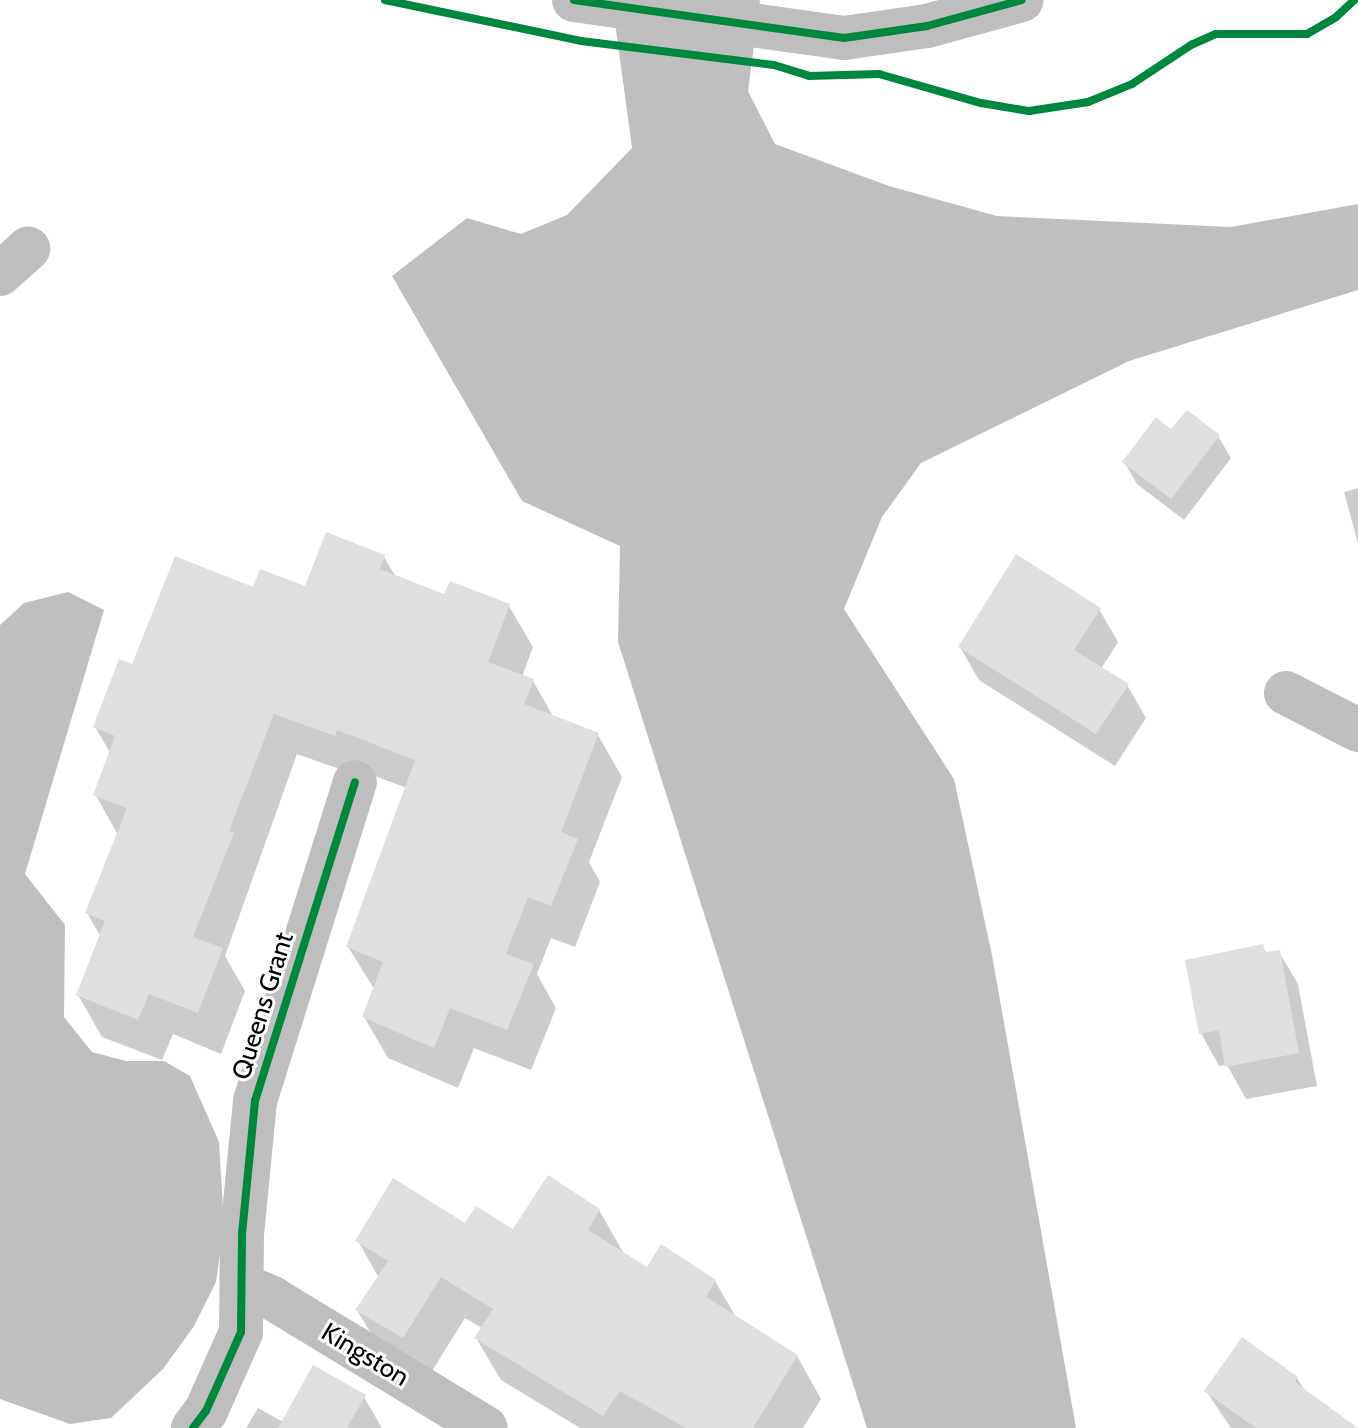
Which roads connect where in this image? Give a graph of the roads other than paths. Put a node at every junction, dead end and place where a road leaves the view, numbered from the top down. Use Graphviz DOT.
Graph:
graph roads {
  1 [pos="1022,0"];
  2 [pos="583,1"];
  3 [pos="1286,693"];
  4 [pos="1358,730"];
  5 [pos="355,782"];
  6 [pos="242,1285"];
  7 [pos="193,1428"];
  8 [pos="486,1428"];
  1 -- 2 [label="street"];
  3 -- 4 [label="street"];
  5 -- 6 [label="street, Queens Grant"];
  6 -- 7 [label="street, Queens Grant"];
  6 -- 8 [label="street, Kingston"];
}
